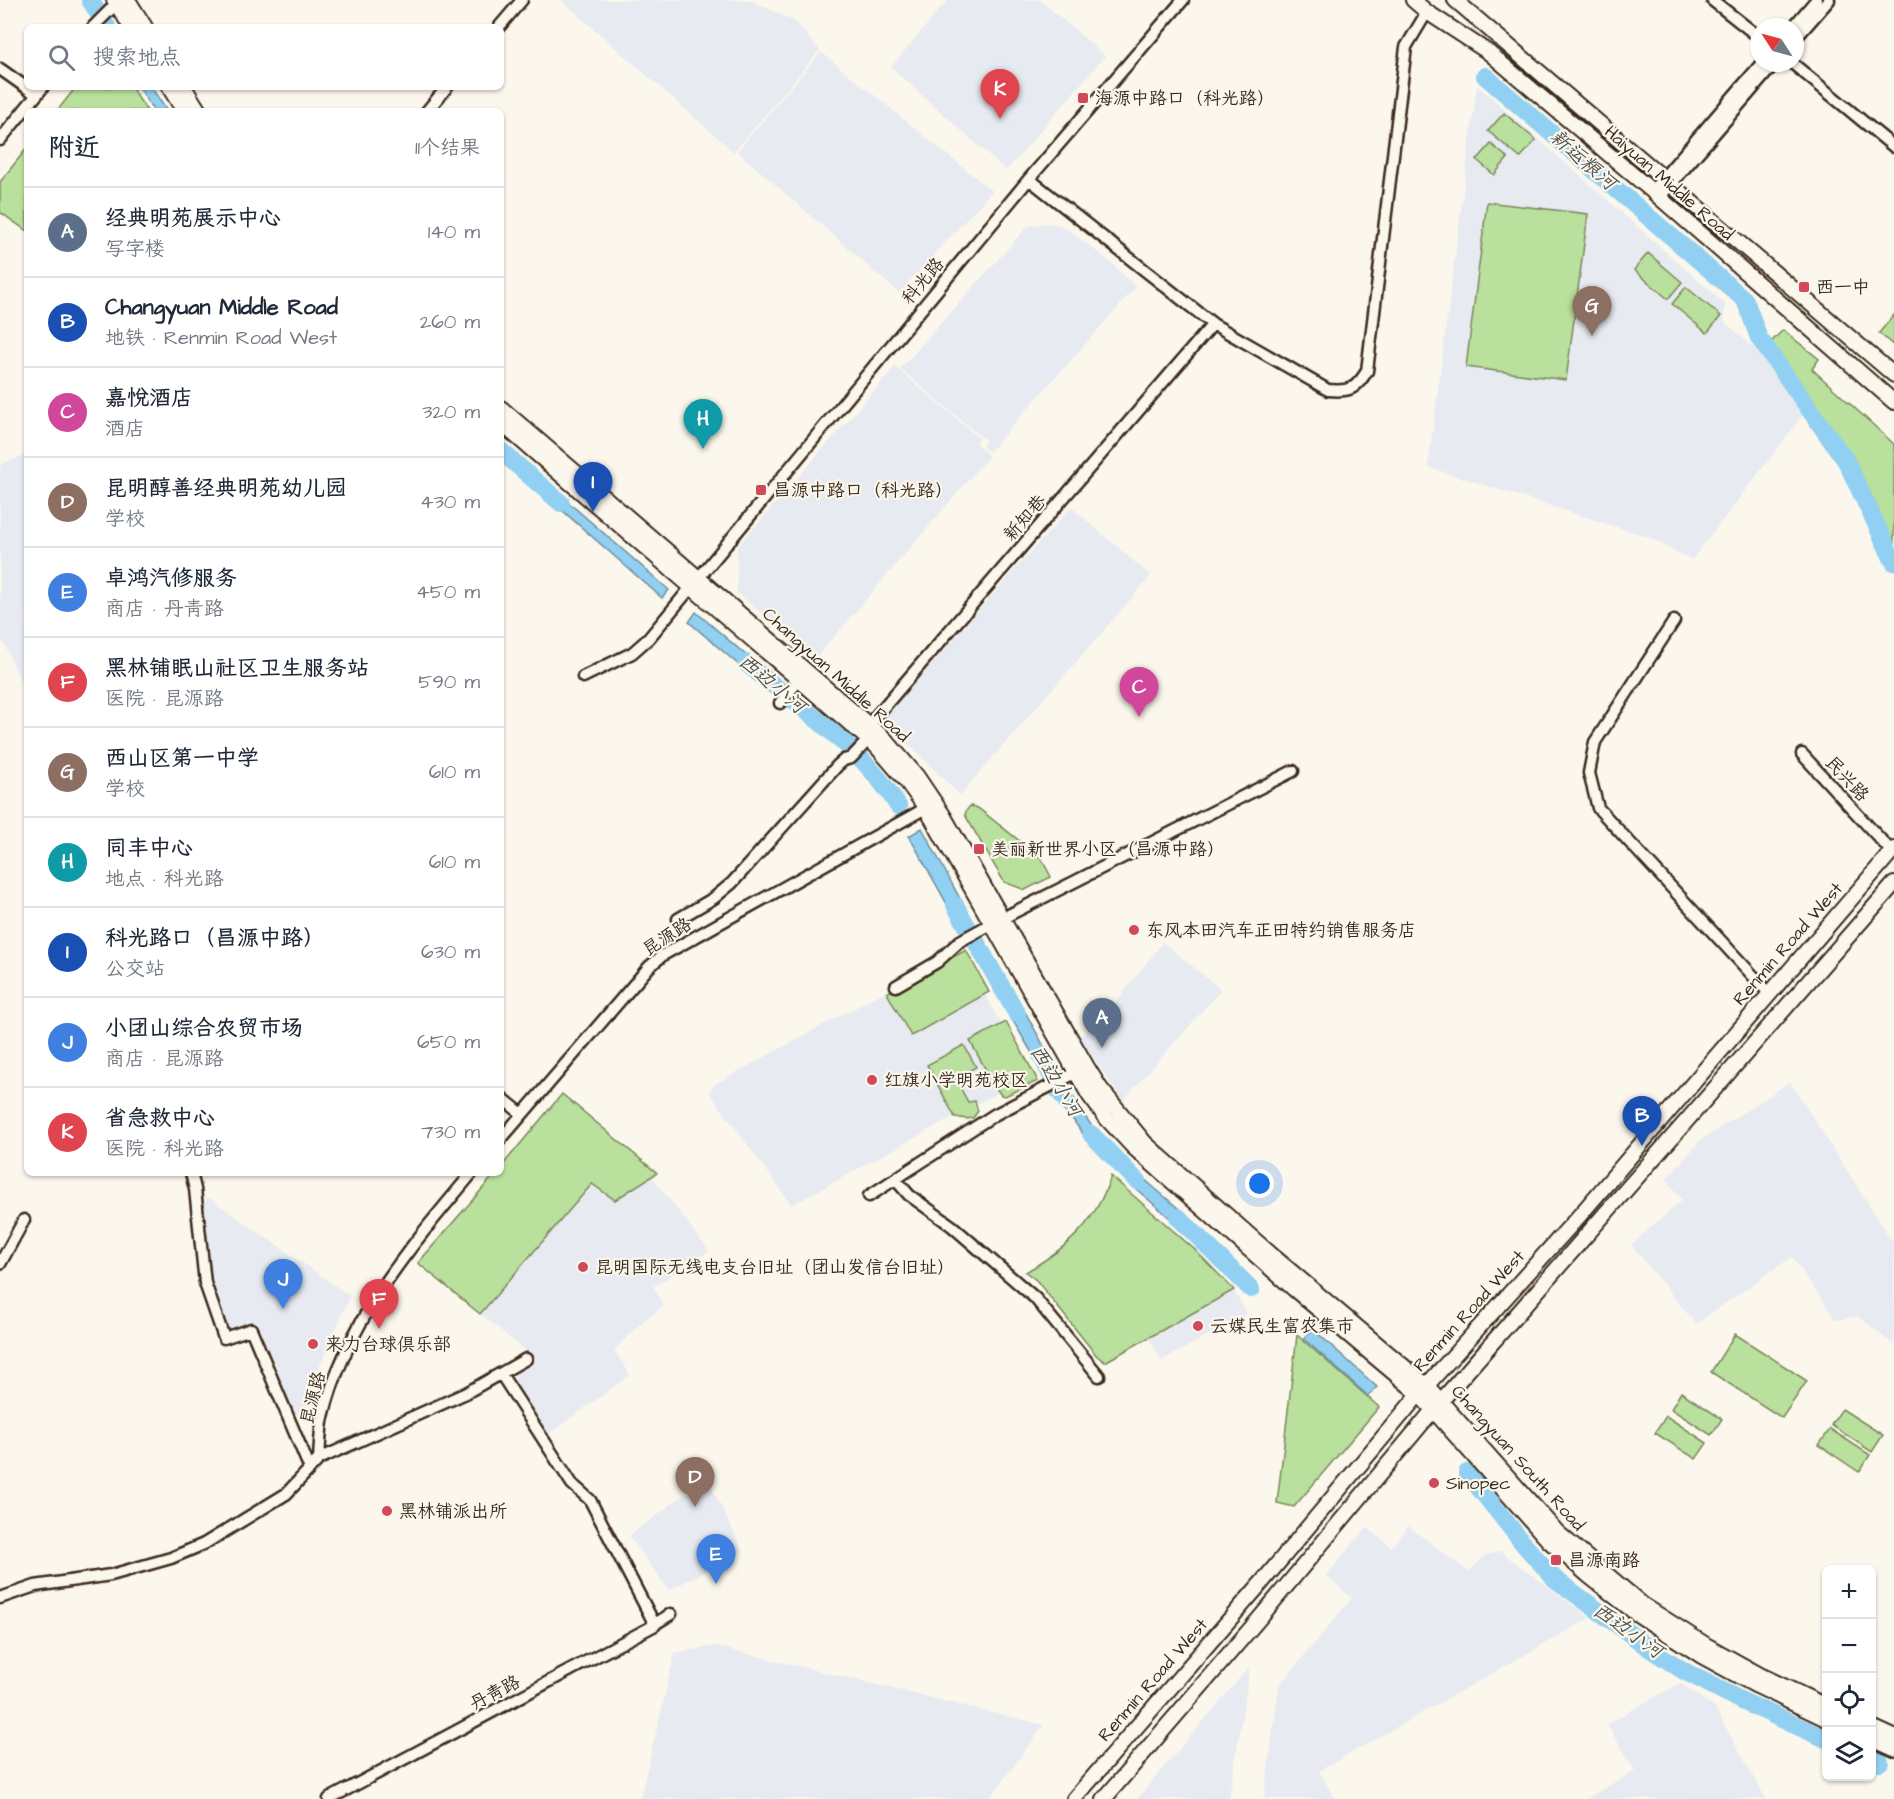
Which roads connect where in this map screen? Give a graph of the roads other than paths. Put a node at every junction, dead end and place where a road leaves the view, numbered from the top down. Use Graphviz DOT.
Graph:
graph roads {
  1 [pos="522,0"];
  2 [pos="1183,0"];
  3 [pos="1413,0"];
  4 [pos="1455,0"];
  5 [pos="1712,0"];
  6 [pos="1816,0"];
  7 [pos="1828,0"];
  8 [pos="119,1"];
  9 [pos="1427,12"];
  10 [pos="1801,18"];
  11 [pos="96,24"];
  12 [pos="130,24"];
  13 [pos="142,24"];
  14 [pos="502,24"];
  15 [pos="1804,28"];
  16 [pos="1750,30"];
  17 [pos="0,69"];
  18 [pos="1755,72"];
  19 [pos="1766,72"];
  20 [pos="1803,72"];
  21 [pos="24,82"];
  22 [pos="171,90"];
  23 [pos="185,90"];
  24 [pos="444,90"];
  25 [pos="40,91"];
  26 [pos="26,108"];
  27 [pos="182,108"];
  28 [pos="197,108"];
  29 [pos="430,108"];
  30 [pos="24,111"];
  31 [pos="0,140"];
  32 [pos="1894,147"];
  33 [pos="1029,179"];
  34 [pos="1667,183"];
  35 [pos="1656,194"];
  36 [pos="1213,324"];
  37 [pos="1894,375"];
  38 [pos="1894,402"];
  39 [pos="504,411"];
  40 [pos="504,425"];
  41 [pos="695,581"];
  42 [pos="1674,621"];
  43 [pos="584,677"];
  44 [pos="798,682"];
  45 [pos="780,703"];
  46 [pos="869,732"];
  47 [pos="1802,754"];
  48 [pos="1293,771"];
  49 [pos="926,808"];
  50 [pos="1893,851"];
  51 [pos="1894,884"];
  52 [pos="678,919"];
  53 [pos="992,924"];
  54 [pos="896,986"];
  55 [pos="1769,993"];
  56 [pos="1077,1072"];
  57 [pos="504,1099"];
  58 [pos="522,1114"];
  59 [pos="504,1135"];
  60 [pos="192,1176"];
  61 [pos="470,1176"];
  62 [pos="896,1180"];
  63 [pos="869,1196"];
  64 [pos="24,1220"];
  65 [pos="0,1264"];
  66 [pos="526,1359"];
  67 [pos="501,1374"];
  68 [pos="1099,1376"];
  69 [pos="1423,1390"];
  70 [pos="1438,1405"];
  71 [pos="319,1459"];
  72 [pos="310,1469"];
  73 [pos="0,1598"];
  74 [pos="671,1614"];
  75 [pos="655,1625"];
  76 [pos="1822,1704"];
  77 [pos="1822,1717"];
  78 [pos="1876,1729"];
  79 [pos="1894,1737"];
  80 [pos="1876,1741"];
  81 [pos="1894,1749"];
  82 [pos="329,1799"];
  83 [pos="1074,1799"];
  84 [pos="1104,1799"];
  1 -- 14 [label="street"];
  2 -- 33 [label="street, 科光路"];
  3 -- 9 [label="main road, Haiyuan Middle Road"];
  4 -- 34 [label="main road, Haiyuan Middle Road"];
  5 -- 16 [label="street"];
  6 -- 10 [label="street"];
  7 -- 15 [label="street"];
  8 -- 11 [label="street"];
  8 -- 12 [label="main road"];
  8 -- 13 [label="main road"];
  9 -- 35 [label="main road, Haiyuan Middle Road"];
  9 -- 36 [label="street"];
  17 -- 21 [label="street"];
  18 -- 34 [label="street"];
  19 -- 34 [label="street"];
  20 -- 32 [label="street"];
  22 -- 27 [label="main road"];
  23 -- 28 [label="main road"];
  24 -- 29 [label="street"];
  25 -- 26 [label="street"];
  30 -- 31 [label="street"];
  33 -- 36 [label="street"];
  33 -- 41 [label="street, 科光路"];
  34 -- 35 [label="street"];
  34 -- 37 [label="main road, Haiyuan Middle Road"];
  35 -- 38 [label="main road, Haiyuan Middle Road"];
  36 -- 46 [label="street, 新知巷"];
  39 -- 41 [label="main road, Changyuan Middle Road"];
  40 -- 41 [label="main road, Changyuan Middle Road"];
  41 -- 43 [label="street, 科光路"];
  41 -- 44 [label="main road, Changyuan Middle Road"];
  41 -- 46 [label="main road, Changyuan Middle Road"];
  42 -- 55 [label="street"];
  44 -- 45 [label="street"];
  44 -- 46 [label="main road, Changyuan Middle Road"];
  46 -- 49 [label="main road, Changyuan Middle Road"];
  46 -- 52 [label="street, 新知巷"];
  47 -- 50 [label="street, 民兴路"];
  48 -- 53 [label="street"];
  49 -- 53 [label="main road, Changyuan Middle Road"];
  49 -- 58 [label="street, 昆源路"];
  50 -- 55 [label="main road, Renmin Road West"];
  51 -- 70 [label="main road, Renmin Road West"];
  53 -- 54 [label="street"];
  53 -- 56 [label="main road, Changyuan Middle Road"];
  55 -- 69 [label="main road, Renmin Road West"];
  56 -- 62 [label="street"];
  56 -- 69 [label="main road, Changyuan Middle Road"];
  57 -- 58 [label="street"];
  58 -- 59 [label="street, 昆源路"];
  60 -- 72 [label="street"];
  61 -- 71 [label="street, 昆源路"];
  62 -- 63 [label="street"];
  62 -- 68 [label="street"];
  64 -- 65 [label="street"];
  66 -- 67 [label="street"];
  67 -- 71 [label="street"];
  67 -- 75 [label="street"];
  69 -- 70 [label="main road, Changyuan South Road"];
  69 -- 83 [label="main road, Renmin Road West"];
  70 -- 76 [label="main road, Changyuan South Road"];
  70 -- 77 [label="main road, Changyuan South Road"];
  70 -- 84 [label="main road, Renmin Road West"];
  71 -- 72 [label="street"];
  72 -- 73 [label="street"];
  74 -- 75 [label="street, 丹青路"];
  75 -- 82 [label="street, 丹青路"];
  78 -- 79 [label="main road"];
  80 -- 81 [label="main road"];
}
